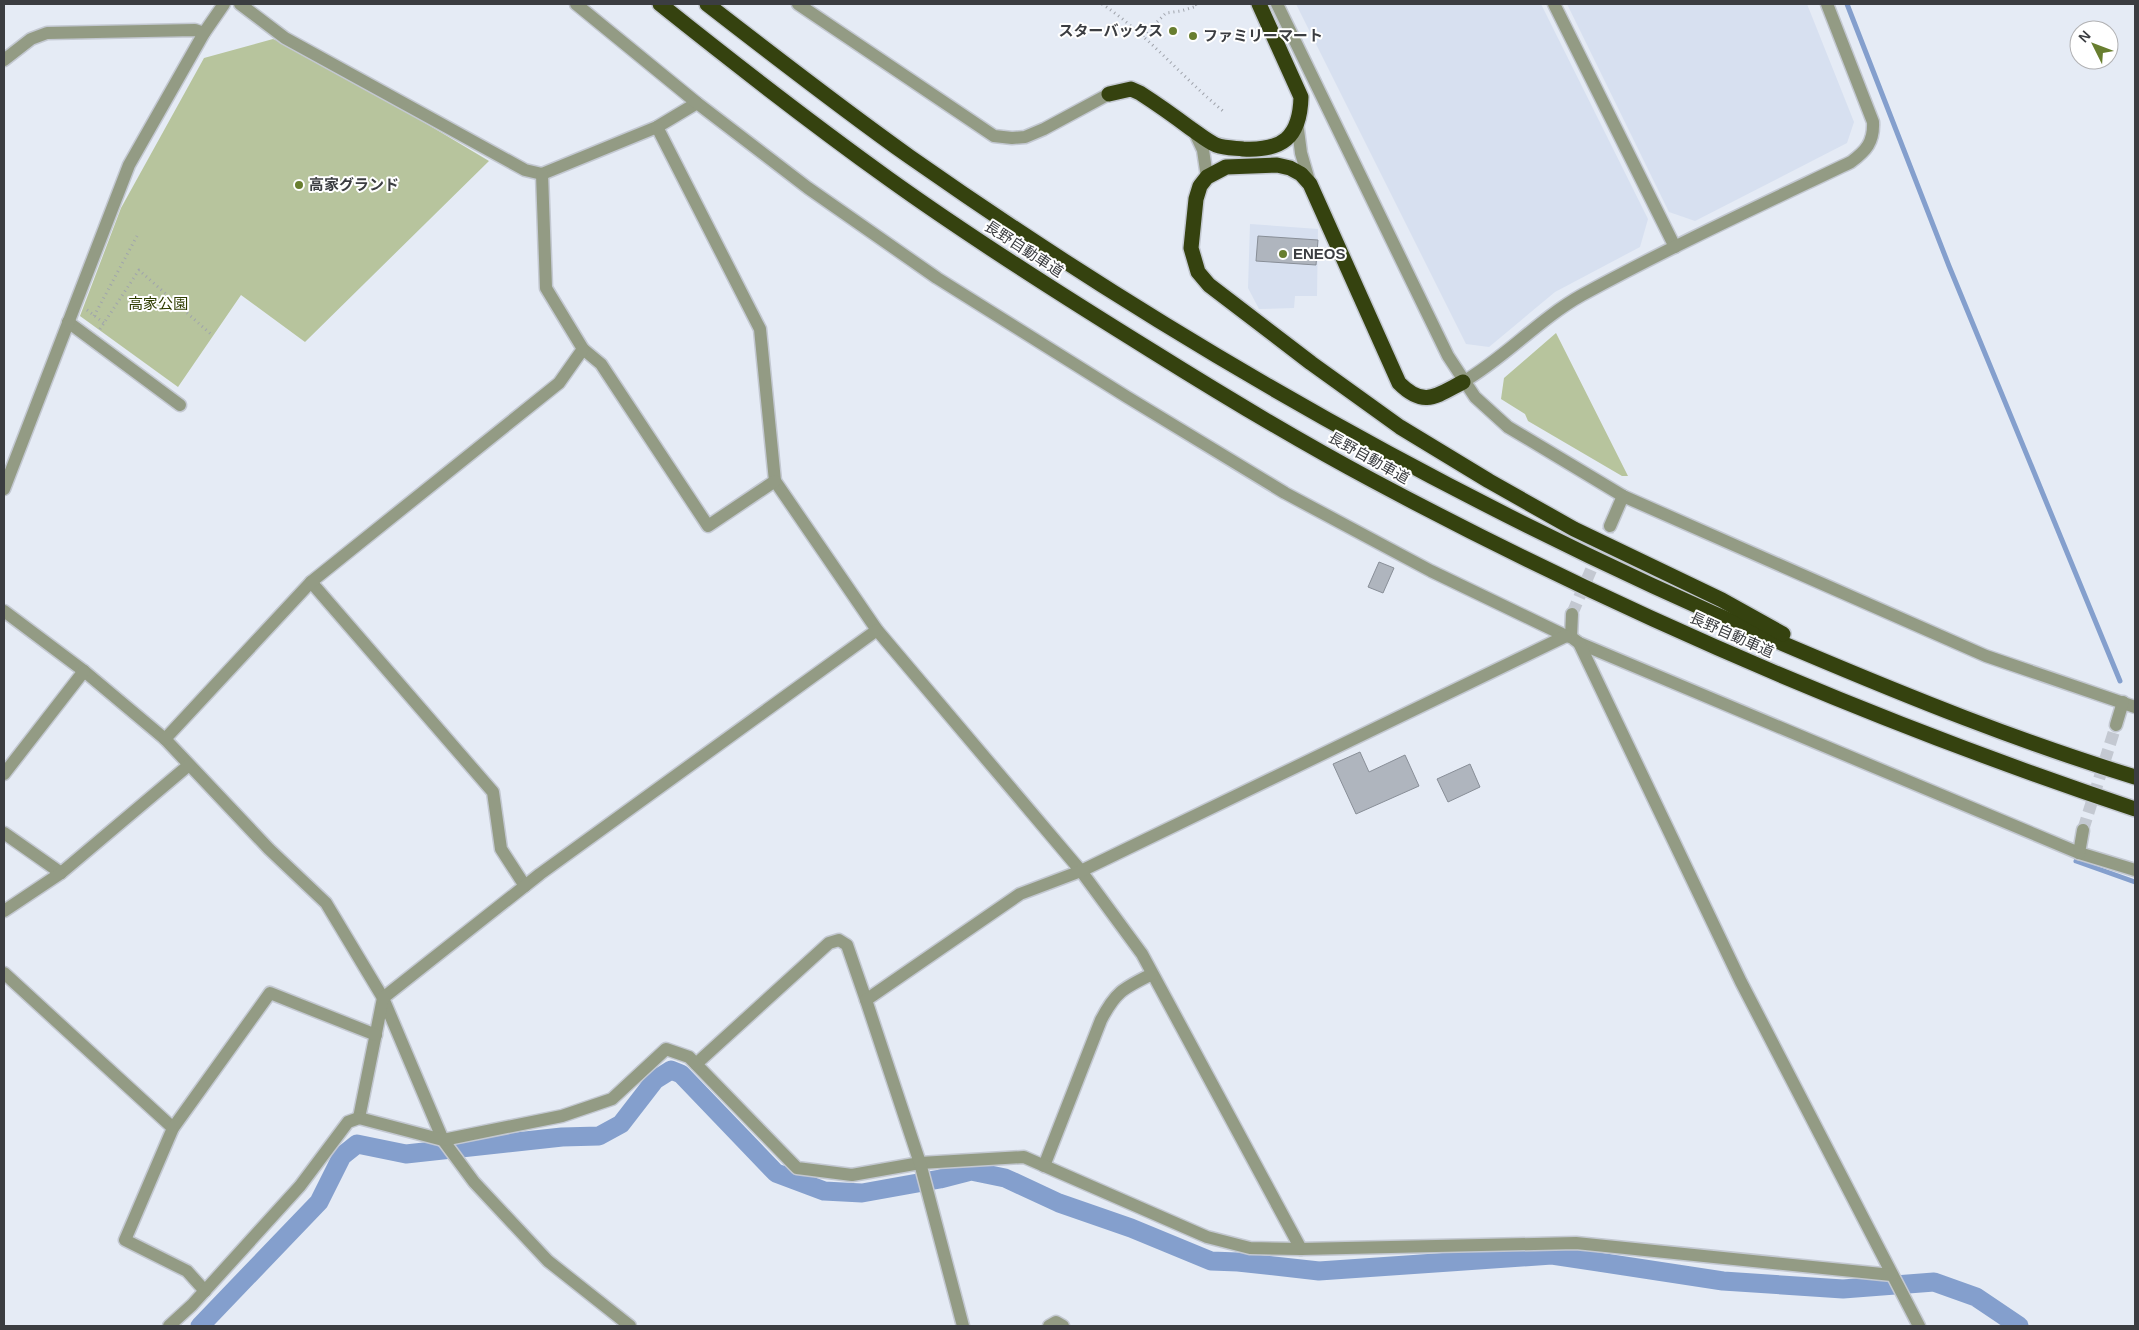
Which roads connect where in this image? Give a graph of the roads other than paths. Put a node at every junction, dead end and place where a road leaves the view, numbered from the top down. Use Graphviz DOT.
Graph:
graph roads {
  1 [pos="224,4"];
  2 [pos="240,4"];
  3 [pos="576,4"];
  4 [pos="660,4"];
  5 [pos="707,4"];
  6 [pos="798,4"];
  7 [pos="1259,4"];
  8 [pos="1277,4"];
  9 [pos="1554,4"];
  10 [pos="1827,4"];
  11 [pos="204,33"];
  12 [pos="4,60"];
  13 [pos="1109,94"];
  14 [pos="697,103"];
  15 [pos="1297,122"];
  16 [pos="657,127"];
  17 [pos="1194,131"];
  18 [pos="542,174"];
  19 [pos="1207,177"];
  20 [pos="1310,184"];
  21 [pos="1675,247"];
  22 [pos="68,322"];
  23 [pos="583,349"];
  24 [pos="1463,382"];
  25 [pos="180,405"];
  26 [pos="776,481"];
  27 [pos="4,489"];
  28 [pos="1623,496"];
  29 [pos="1610,526"];
  30 [pos="310,582"];
  31 [pos="4,611"];
  32 [pos="1572,614"];
  33 [pos="877,630"];
  34 [pos="1572,639"];
  35 [pos="1847,670"];
  36 [pos="84,671"];
  37 [pos="2129,705"];
  38 [pos="2116,724"];
  39 [pos="165,739"];
  40 [pos="189,765"];
  41 [pos="4,774"];
  42 [pos="2135,778"];
  43 [pos="2135,809"];
  44 [pos="2083,830"];
  45 [pos="4,833"];
  46 [pos="2079,853"];
  47 [pos="2135,870"];
  48 [pos="1081,871"];
  49 [pos="61,873"];
  50 [pos="525,886"];
  51 [pos="4,911"];
  52 [pos="4,973"];
  53 [pos="1152,974"];
  54 [pos="383,998"];
  55 [pos="866,1000"];
  56 [pos="376,1035"];
  57 [pos="696,1064"];
  58 [pos="359,1118"];
  59 [pos="173,1128"];
  60 [pos="443,1140"];
  61 [pos="920,1163"];
  62 [pos="1044,1166"];
  63 [pos="1301,1249"];
  64 [pos="1892,1275"];
  65 [pos="205,1291"];
  66 [pos="169,1326"];
  67 [pos="630,1326"];
  68 [pos="963,1326"];
  69 [pos="1049,1326"];
  70 [pos="1063,1326"];
  71 [pos="1920,1326"];
  1 -- 11 [label="street"];
  2 -- 18 [label="street"];
  3 -- 14 [label="street"];
  4 -- 43 [label="highway, 長野自動車道"];
  5 -- 35 [label="highway, 長野自動車道"];
  6 -- 13 [label="street"];
  7 -- 15 [label="highway"];
  8 -- 24 [label="street"];
  9 -- 21 [label="street"];
  10 -- 21 [label="street"];
  11 -- 12 [label="street"];
  11 -- 22 [label="street"];
  13 -- 17 [label="highway"];
  14 -- 16 [label="street"];
  14 -- 34 [label="street"];
  15 -- 17 [label="highway"];
  15 -- 20 [label="street"];
  16 -- 18 [label="street"];
  16 -- 26 [label="street"];
  17 -- 19 [label="street"];
  18 -- 23 [label="street"];
  19 -- 20 [label="highway"];
  19 -- 35 [label="highway"];
  20 -- 24 [label="highway"];
  21 -- 24 [label="street"];
  22 -- 25 [label="street"];
  22 -- 27 [label="street"];
  23 -- 26 [label="street"];
  23 -- 30 [label="street"];
  24 -- 28 [label="street"];
  26 -- 33 [label="street"];
  28 -- 29 [label="street"];
  28 -- 37 [label="street"];
  30 -- 39 [label="street"];
  30 -- 50 [label="street"];
  31 -- 36 [label="street"];
  32 -- 34 [label="street"];
  33 -- 48 [label="street"];
  33 -- 50 [label="street"];
  34 -- 46 [label="street"];
  34 -- 48 [label="street"];
  34 -- 64 [label="street"];
  35 -- 42 [label="highway, 長野自動車道"];
  36 -- 39 [label="street"];
  36 -- 41 [label="street"];
  37 -- 38 [label="street"];
  39 -- 40 [label="street"];
  40 -- 49 [label="street"];
  40 -- 54 [label="street"];
  44 -- 46 [label="street"];
  45 -- 49 [label="street"];
  46 -- 47 [label="street"];
  48 -- 53 [label="street"];
  48 -- 55 [label="street"];
  49 -- 51 [label="street"];
  50 -- 54 [label="street"];
  52 -- 59 [label="street"];
  53 -- 62 [label="street"];
  53 -- 63 [label="street"];
  54 -- 56 [label="street"];
  54 -- 60 [label="street"];
  55 -- 57 [label="street"];
  55 -- 61 [label="street"];
  56 -- 58 [label="street"];
  56 -- 59 [label="street"];
  57 -- 60 [label="street"];
  57 -- 61 [label="street"];
  58 -- 60 [label="street"];
  58 -- 65 [label="street"];
  59 -- 65 [label="street"];
  60 -- 67 [label="street"];
  61 -- 62 [label="street"];
  61 -- 68 [label="street"];
  62 -- 63 [label="street"];
  63 -- 64 [label="street"];
  64 -- 71 [label="street"];
  65 -- 66 [label="street"];
  69 -- 70 [label="street"];
}
